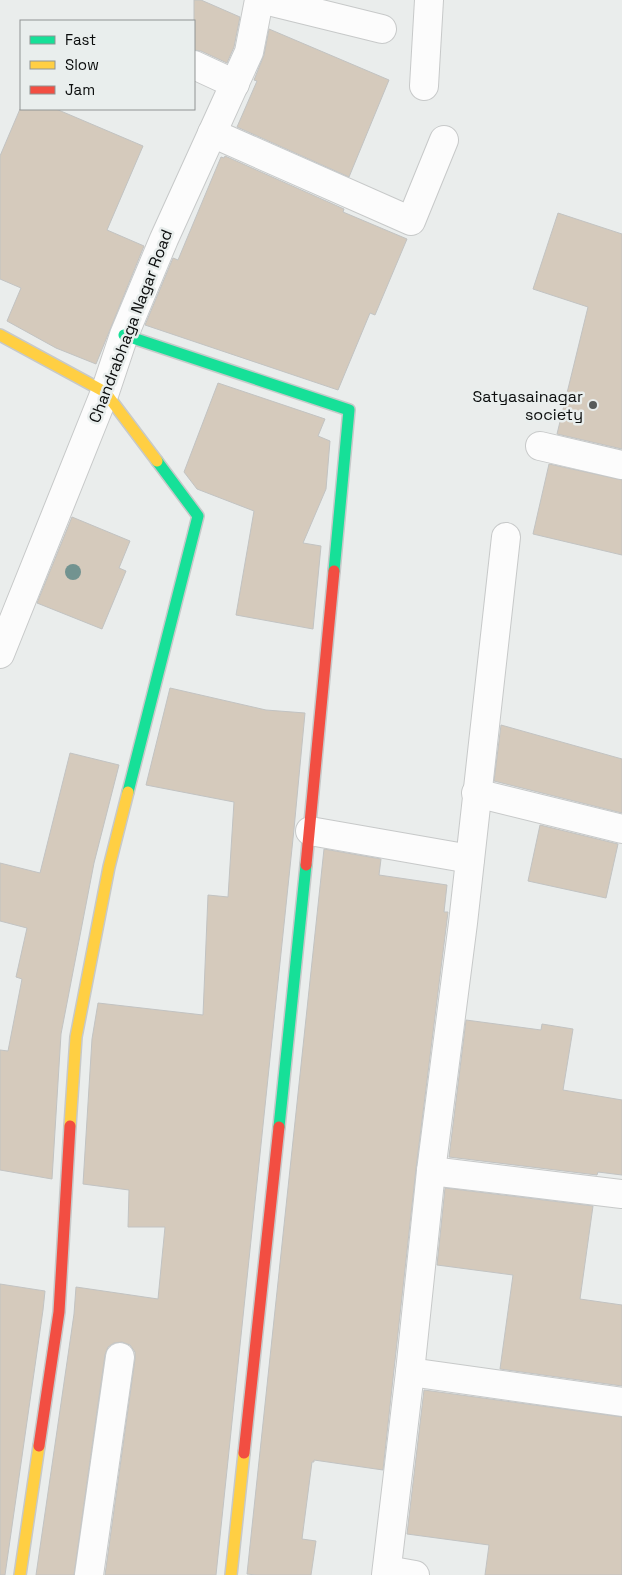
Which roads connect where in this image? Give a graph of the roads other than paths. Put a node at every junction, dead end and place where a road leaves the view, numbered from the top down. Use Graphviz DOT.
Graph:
graph roads {
  1 [pos="259,0"];
  2 [pos="264,0"];
  3 [pos="429,0"];
  4 [pos="382,29"];
  5 [pos="195,65"];
  6 [pos="235,84"];
  7 [pos="424,86"];
  8 [pos="212,133"];
  9 [pos="444,140"];
  10 [pos="0,335"];
  11 [pos="124,335"];
  12 [pos="105,392"];
  13 [pos="540,446"];
  14 [pos="622,465"];
  15 [pos="506,537"];
  16 [pos="0,654"];
  17 [pos="476,793"];
  18 [pos="622,829"];
  19 [pos="310,831"];
  20 [pos="470,859"];
  21 [pos="431,1171"];
  22 [pos="622,1194"];
  23 [pos="120,1357"];
  24 [pos="410,1372"];
  25 [pos="622,1402"];
  26 [pos="387,1573"];
  27 [pos="20,1575"];
  28 [pos="89,1575"];
  29 [pos="231,1575"];
  30 [pos="415,1575"];
  1 -- 6 [label="street, Chandrabhaga Nagar Road"];
  2 -- 4 [label="street"];
  3 -- 7 [label="street"];
  5 -- 6 [label="street"];
  6 -- 8 [label="street, Chandrabhaga Nagar Road"];
  8 -- 9 [label="street"];
  8 -- 11 [label="street, Chandrabhaga Nagar Road"];
  10 -- 12 [label="street"];
  11 -- 12 [label="street, Chandrabhaga Nagar Road"];
  11 -- 19 [label="street"];
  12 -- 16 [label="street, Chandrabhaga Nagar Road"];
  12 -- 27 [label="street"];
  13 -- 14 [label="street"];
  15 -- 17 [label="street"];
  17 -- 18 [label="street"];
  17 -- 20 [label="street"];
  19 -- 20 [label="street"];
  19 -- 29 [label="street"];
  20 -- 21 [label="street"];
  21 -- 22 [label="street"];
  21 -- 24 [label="street"];
  23 -- 28 [label="street"];
  24 -- 25 [label="street"];
  24 -- 26 [label="street"];
  26 -- 30 [label="street"];
}
